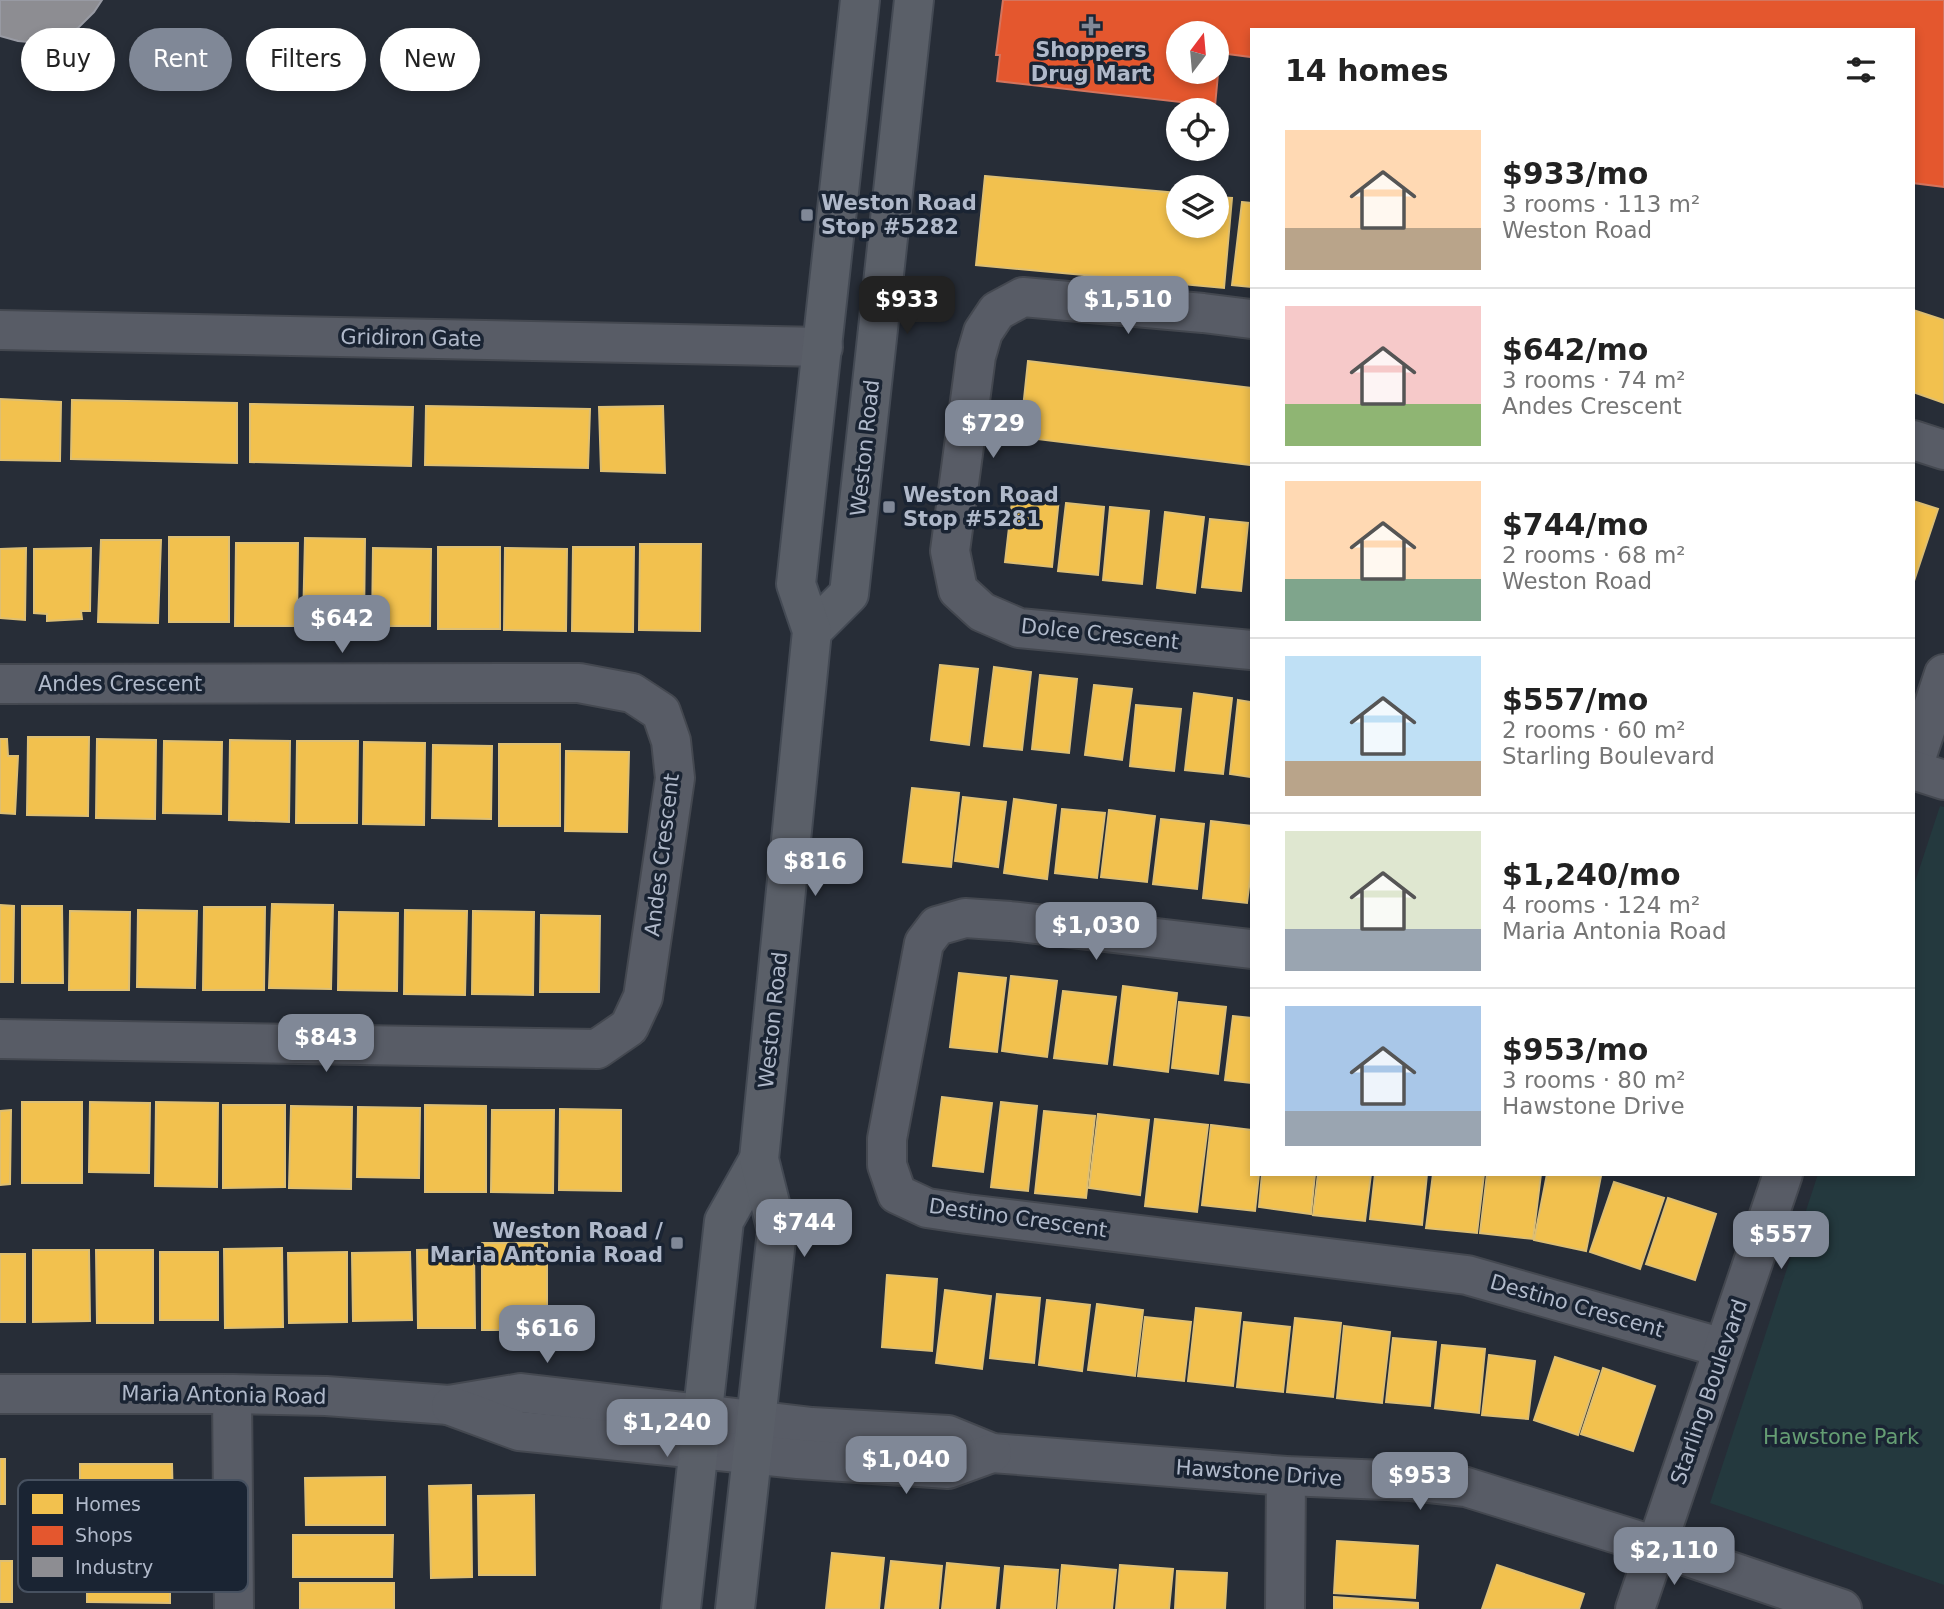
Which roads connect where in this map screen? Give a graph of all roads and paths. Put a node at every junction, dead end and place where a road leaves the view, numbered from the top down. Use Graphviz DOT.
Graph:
graph roads {
  1 [pos="860,0"];
  2 [pos="914,0"];
  3 [pos="1250,319"];
  4 [pos="0,330"];
  5 [pos="823,347"];
  6 [pos="1915,441"];
  7 [pos="1944,450"];
  8 [pos="812,631"];
  9 [pos="1250,650"];
  10 [pos="1944,674"];
  11 [pos="0,684"];
  12 [pos="1915,763"];
  13 [pos="1915,770"];
  14 [pos="1944,780"];
  15 [pos="1250,949"];
  16 [pos="0,1039"];
  17 [pos="759,1159"];
  18 [pos="1782,1176"];
  19 [pos="1723,1348"];
  20 [pos="0,1394"];
  21 [pos="232,1394"];
  22 [pos="700,1431"];
  23 [pos="754,1437"];
  24 [pos="1286,1476"];
  25 [pos="233,1480"];
  26 [pos="1656,1546"];
  27 [pos="681,1609"];
  28 [pos="735,1609"];
  29 [pos="1285,1609"];
  30 [pos="1635,1609"];
  31 [pos="1842,1609"];
  1 -- 5 [label="main road, Weston Road"];
  2 -- 8 [label="main road, Weston Road"];
  3 -- 9 [label="street, Dolce Crescent"];
  4 -- 5 [label="street, Gridiron Gate"];
  5 -- 8 [label="main road, Weston Road"];
  6 -- 7 [label="street"];
  8 -- 17 [label="main road, Weston Road"];
  10 -- 12 [label="street"];
  11 -- 16 [label="street, Andes Crescent"];
  13 -- 14 [label="street"];
  15 -- 19 [label="street, Destino Crescent"];
  17 -- 22 [label="main road, Weston Road"];
  17 -- 23 [label="main road, Weston Road"];
  18 -- 19 [label="street, Starling Boulevard"];
  19 -- 26 [label="street, Starling Boulevard"];
  20 -- 21 [label="street, Maria Antonia Road"];
  21 -- 22 [label="street, Maria Antonia Road"];
  21 -- 25 [label="street"];
  22 -- 23 [label="street, Maria Antonia Road"];
  22 -- 27 [label="main road, Weston Road"];
  23 -- 24 [label="street, Hawstone Drive"];
  23 -- 28 [label="main road, Weston Road"];
  24 -- 26 [label="street, Hawstone Drive"];
  24 -- 29 [label="street"];
  26 -- 30 [label="street, Starling Boulevard"];
  26 -- 31 [label="street, Hawstone Drive"];
}
